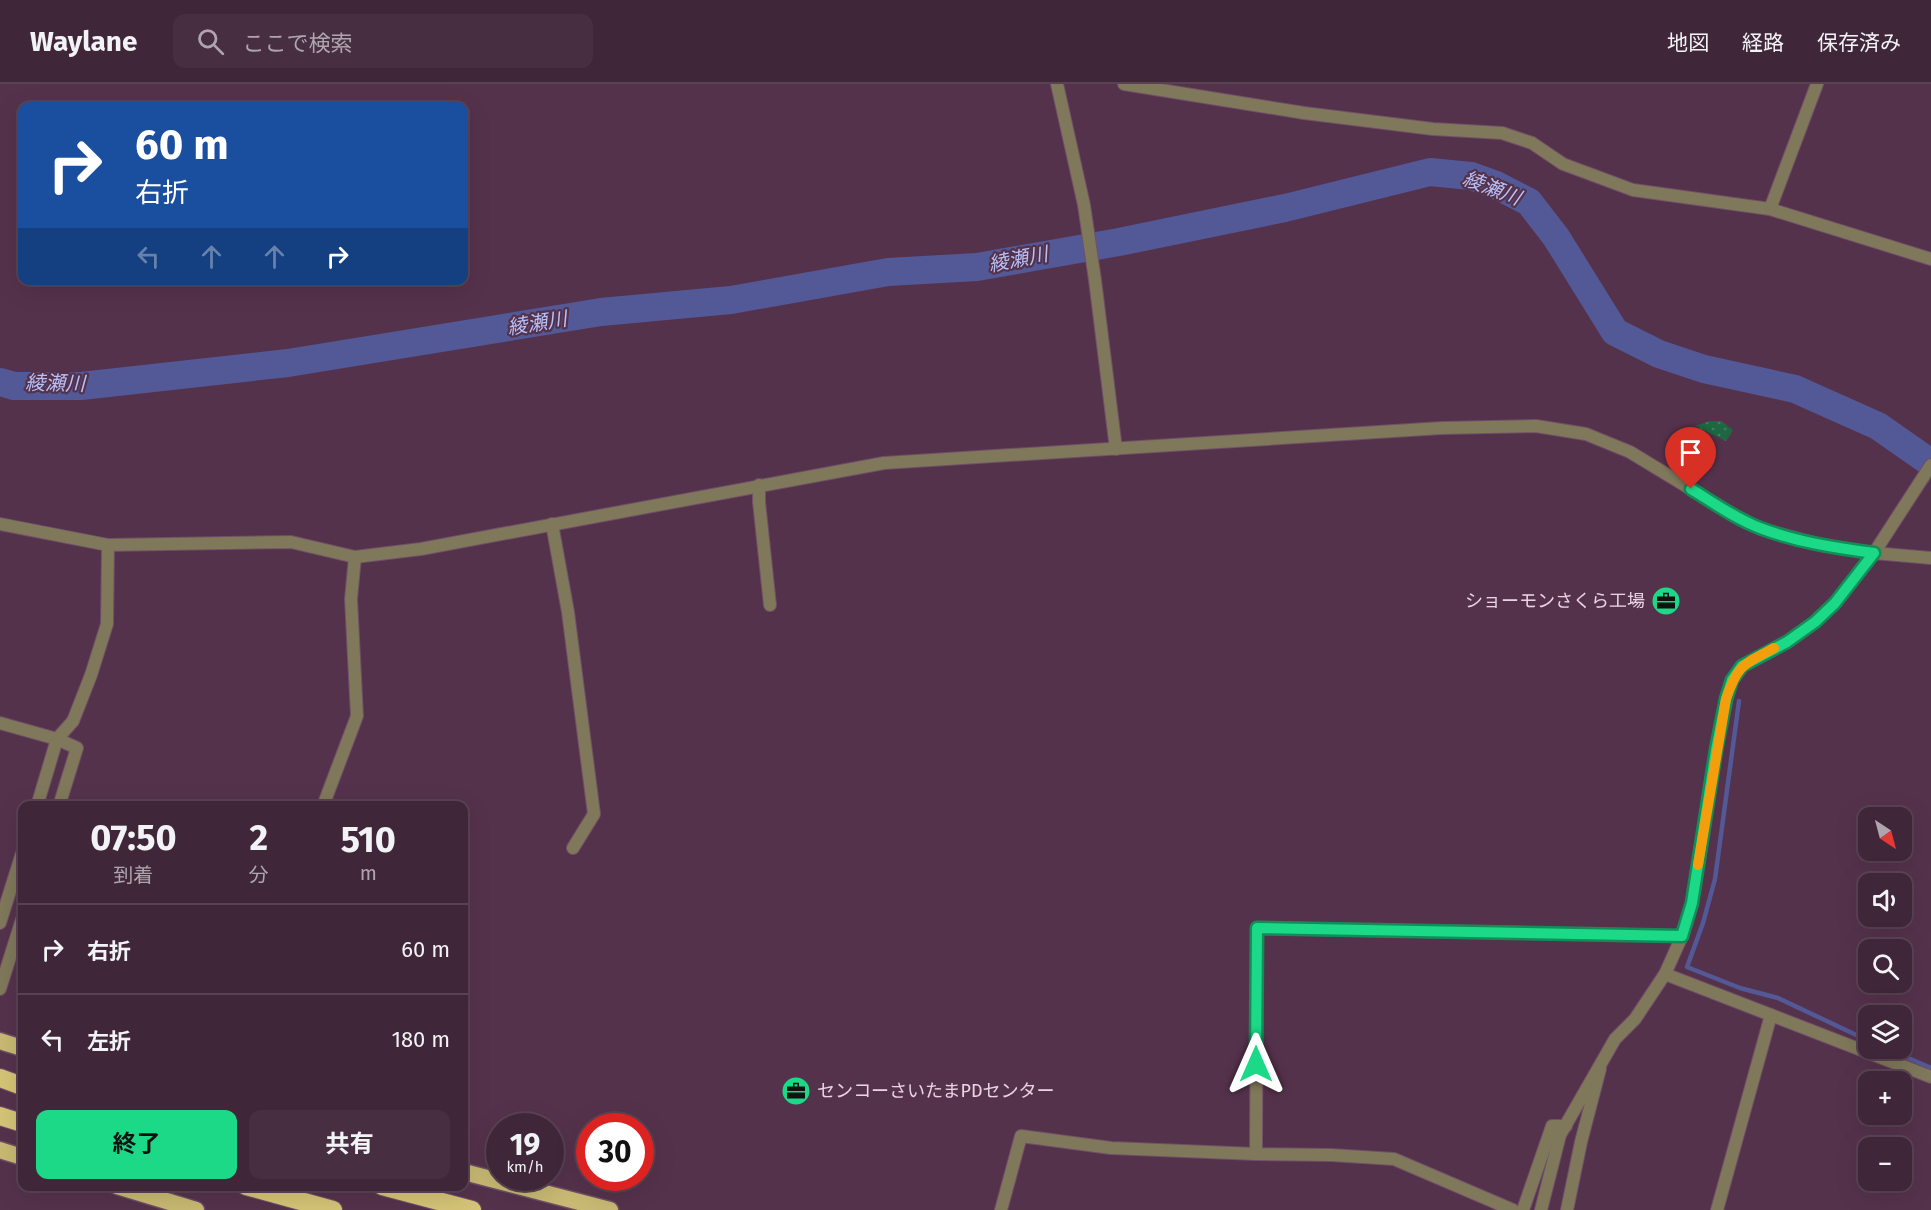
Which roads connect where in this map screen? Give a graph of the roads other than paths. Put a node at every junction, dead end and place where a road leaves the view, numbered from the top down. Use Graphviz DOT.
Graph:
graph roads {
  1 [pos="1056,84"];
  2 [pos="1124,84"];
  3 [pos="1817,84"];
  4 [pos="1770,208"];
  5 [pos="1931,259"];
  6 [pos="1116,449"];
  7 [pos="1931,465"];
  8 [pos="759,485"];
  9 [pos="0,524"];
  10 [pos="552,525"];
  11 [pos="108,545"];
  12 [pos="1874,553"];
  13 [pos="355,557"];
  14 [pos="1931,558"];
  15 [pos="770,605"];
  16 [pos="0,723"];
  17 [pos="57,739"];
  18 [pos="38,801"];
  19 [pos="61,801"];
  20 [pos="324,801"];
  21 [pos="573,848"];
  22 [pos="18,868"];
  23 [pos="0,922"];
  24 [pos="18,933"];
  25 [pos="1682,936"];
  26 [pos="1665,974"];
  27 [pos="0,989"];
  28 [pos="1770,1015"];
  29 [pos="0,1041"];
  30 [pos="18,1047"];
  31 [pos="1602,1059"];
  32 [pos="1931,1077"];
  33 [pos="0,1078"];
  34 [pos="18,1085"];
  35 [pos="0,1116"];
  36 [pos="18,1122"];
  37 [pos="1566,1126"];
  38 [pos="0,1150"];
  39 [pos="1256,1154"];
  40 [pos="18,1156"];
  41 [pos="468,1173"];
  42 [pos="133,1191"];
  43 [pos="264,1191"];
  44 [pos="401,1191"];
  45 [pos="196,1210"];
  46 [pos="333,1210"];
  47 [pos="472,1210"];
  48 [pos="610,1210"];
  49 [pos="1001,1210"];
  50 [pos="1513,1210"];
  51 [pos="1523,1210"];
  52 [pos="1541,1210"];
  53 [pos="1567,1210"];
  54 [pos="1717,1210"];
  1 -- 6 [label="street"];
  2 -- 4 [label="street"];
  3 -- 4 [label="street"];
  4 -- 5 [label="street"];
  6 -- 8 [label="street"];
  6 -- 12 [label="street"];
  7 -- 12 [label="street"];
  8 -- 10 [label="street"];
  8 -- 15 [label="street"];
  9 -- 11 [label="street"];
  10 -- 13 [label="street"];
  10 -- 21 [label="street"];
  11 -- 13 [label="street"];
  11 -- 17 [label="street"];
  12 -- 14 [label="street"];
  12 -- 25 [label="street"];
  13 -- 20 [label="street"];
  16 -- 17 [label="street"];
  17 -- 18 [label="street"];
  17 -- 19 [label="street"];
  22 -- 23 [label="street"];
  24 -- 27 [label="street"];
  25 -- 26 [label="street"];
  25 -- 39 [label="street"];
  26 -- 28 [label="street"];
  26 -- 31 [label="street"];
  28 -- 32 [label="street"];
  28 -- 54 [label="street"];
  29 -- 30 [label="highway"];
  31 -- 37 [label="street"];
  31 -- 53 [label="street"];
  33 -- 34 [label="highway"];
  35 -- 36 [label="highway"];
  37 -- 51 [label="street"];
  37 -- 52 [label="street"];
  38 -- 40 [label="highway"];
  39 -- 49 [label="street"];
  39 -- 50 [label="street"];
  41 -- 48 [label="highway"];
  42 -- 45 [label="highway"];
  43 -- 46 [label="highway"];
  44 -- 47 [label="highway"];
}
